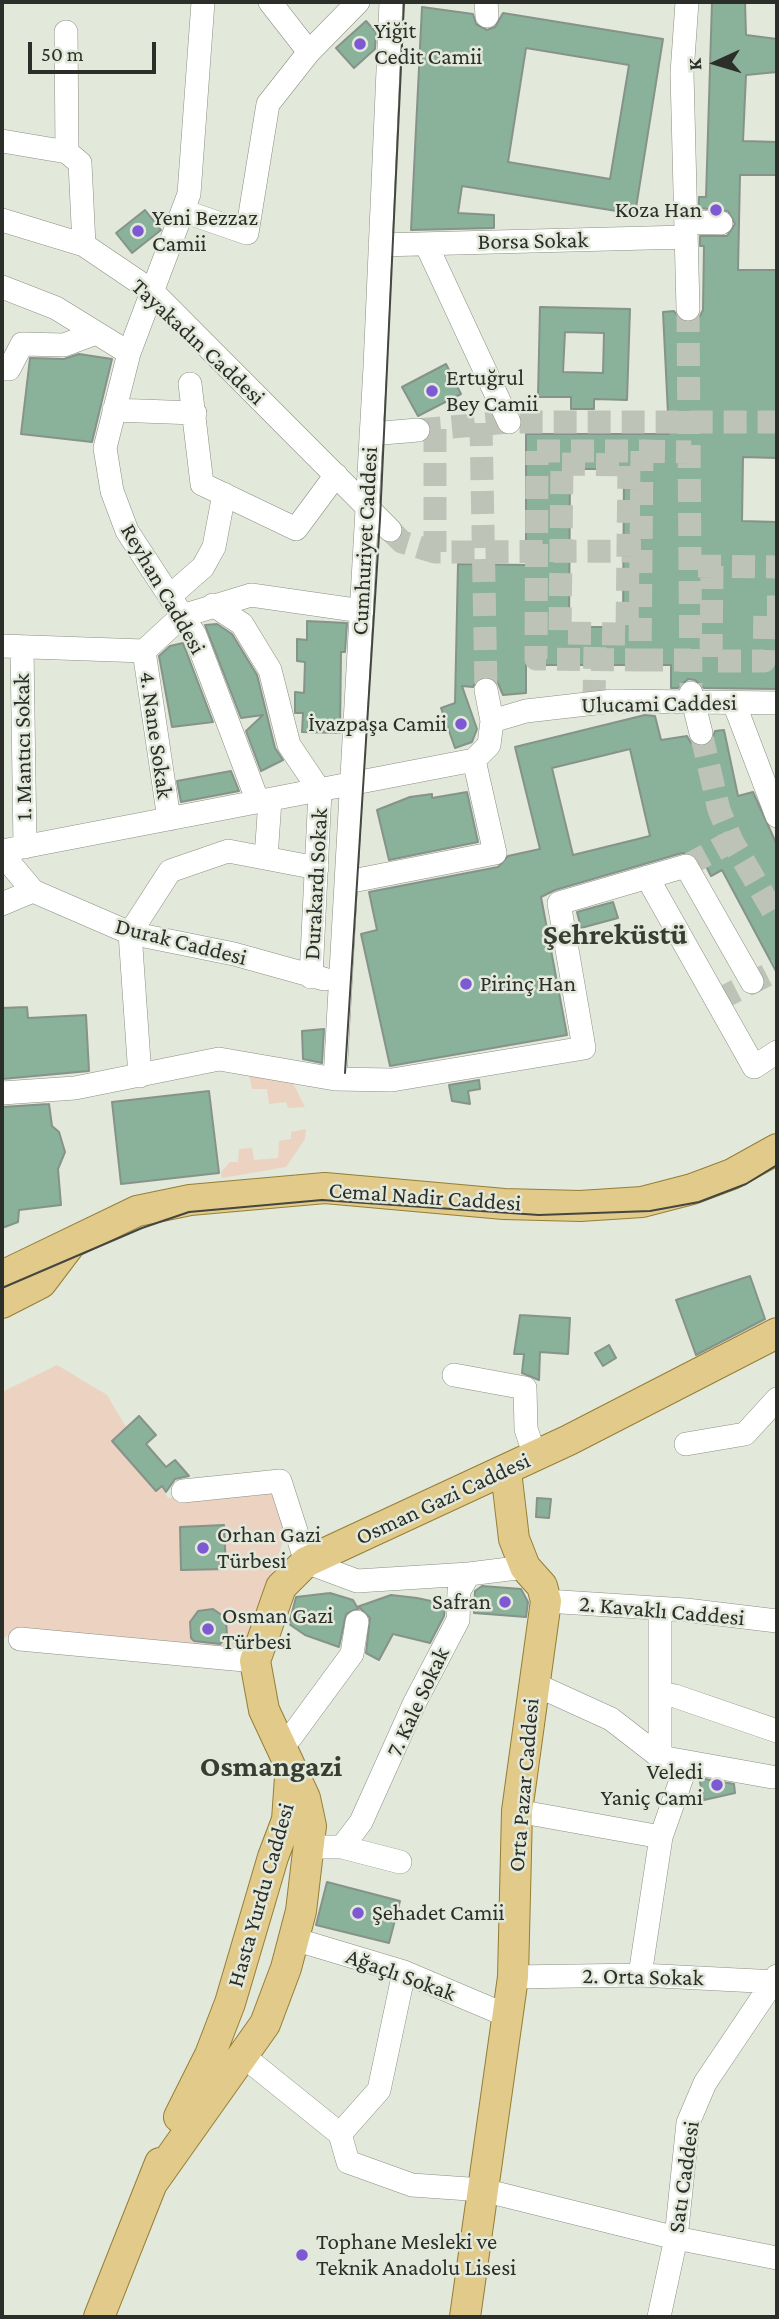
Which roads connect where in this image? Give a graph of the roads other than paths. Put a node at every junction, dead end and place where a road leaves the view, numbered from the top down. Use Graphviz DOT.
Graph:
graph roads {
  1 [pos="203,2"];
  2 [pos="270,2"];
  3 [pos="358,2"];
  4 [pos="390,2"];
  5 [pos="687,2"];
  6 [pos="66,32"];
  7 [pos="309,51"];
  8 [pos="2,141"];
  9 [pos="67,152"];
  10 [pos="183,211"];
  11 [pos="2,220"];
  12 [pos="721,223"];
  13 [pos="686,230"];
  14 [pos="426,244"];
  15 [pos="380,245"];
  16 [pos="84,246"];
  17 [pos="2,287"];
  18 [pos="152,291"];
  19 [pos="688,309"];
  20 [pos="96,333"];
  21 [pos="129,353"];
  22 [pos="2,369"];
  23 [pos="190,384"];
  24 [pos="114,410"];
  25 [pos="195,413"];
  26 [pos="509,422"];
  27 [pos="418,430"];
  28 [pos="371,434"];
  29 [pos="336,475"];
  30 [pos="224,494"];
  31 [pos="367,506"];
  32 [pos="390,530"];
  33 [pos="170,596"];
  34 [pos="213,605"];
  35 [pos="362,611"];
  36 [pos="183,616"];
  37 [pos="12,646"];
  38 [pos="144,651"];
  39 [pos="486,690"];
  40 [pos="691,697"];
  41 [pos="734,703"];
  42 [pos="777,703"];
  43 [pos="492,721"];
  44 [pos="701,733"];
  45 [pos="474,760"];
  46 [pos="358,784"];
  47 [pos="320,791"];
  48 [pos="264,801"];
  49 [pos="776,810"];
  50 [pos="169,819"];
  51 [pos="25,847"];
  52 [pos="2,852"];
  53 [pos="266,859"];
  54 [pos="317,868"];
  55 [pos="647,877"];
  56 [pos="347,883"];
  57 [pos="33,891"];
  58 [pos="2,904"];
  59 [pos="130,933"];
  60 [pos="311,977"];
  61 [pos="339,981"];
  62 [pos="752,982"];
  63 [pos="777,1052"];
  64 [pos="141,1076"];
  65 [pos="335,1079"];
  66 [pos="2,1093"];
  67 [pos="777,1149"];
  68 [pos="4,1293"];
  69 [pos="777,1333"];
  70 [pos="454,1375"];
  71 [pos="777,1399"];
  72 [pos="686,1444"];
  73 [pos="535,1456"];
  74 [pos="506,1471"];
  75 [pos="183,1491"];
  76 [pos="306,1562"];
  77 [pos="525,1567"];
  78 [pos="469,1574"];
  79 [pos="546,1601"];
  80 [pos="660,1609"];
  81 [pos="777,1621"];
  82 [pos="357,1622"];
  83 [pos="20,1639"];
  84 [pos="255,1661"];
  85 [pos="532,1683"];
  86 [pos="660,1694"];
  87 [pos="777,1731"];
  88 [pos="290,1750"];
  89 [pos="660,1757"];
  90 [pos="687,1763"];
  91 [pos="772,1777"];
  92 [pos="517,1811"];
  93 [pos="661,1837"];
  94 [pos="309,1847"];
  95 [pos="342,1847"];
  96 [pos="400,1862"];
  97 [pos="293,1938"];
  98 [pos="404,1972"];
  99 [pos="640,1975"];
  100 [pos="513,1977"];
  101 [pos="776,1979"];
  102 [pos="508,2016"];
  103 [pos="242,2055"];
  104 [pos="340,2134"];
  105 [pos="153,2182"];
  106 [pos="483,2190"];
  107 [pos="676,2238"];
  108 [pos="777,2258"];
  109 [pos="99,2317"];
  110 [pos="465,2317"];
  111 [pos="659,2317"];
  1 -- 10 [label="street, Reyhan Caddesi"];
  2 -- 7 [label="street"];
  3 -- 7 [label="street"];
  4 -- 15 [label="street, Cumhuriyet Caddesi"];
  5 -- 13 [label="street"];
  6 -- 9 [label="street"];
  7 -- 10 [label="street"];
  8 -- 9 [label="street"];
  9 -- 16 [label="street"];
  10 -- 18 [label="street, Reyhan Caddesi"];
  11 -- 16 [label="street, Tayakadın Caddesi"];
  12 -- 13 [label="street, Borsa Sokak"];
  13 -- 14 [label="street, Borsa Sokak"];
  13 -- 19 [label="street"];
  14 -- 15 [label="street, Borsa Sokak"];
  14 -- 26 [label="street"];
  15 -- 28 [label="street, Cumhuriyet Caddesi"];
  16 -- 18 [label="street, Tayakadın Caddesi"];
  17 -- 20 [label="street"];
  18 -- 21 [label="street, Reyhan Caddesi"];
  18 -- 29 [label="street, Tayakadın Caddesi"];
  20 -- 21 [label="street"];
  20 -- 22 [label="street"];
  21 -- 24 [label="street, Reyhan Caddesi"];
  23 -- 25 [label="street"];
  24 -- 25 [label="street"];
  24 -- 33 [label="street, Reyhan Caddesi"];
  25 -- 30 [label="street"];
  27 -- 28 [label="street"];
  28 -- 31 [label="street, Cumhuriyet Caddesi"];
  29 -- 30 [label="street"];
  29 -- 31 [label="street, Tayakadın Caddesi"];
  30 -- 33 [label="street"];
  31 -- 32 [label="street, Tayakadın Caddesi"];
  31 -- 35 [label="street, Cumhuriyet Caddesi"];
  33 -- 36 [label="street, Reyhan Caddesi"];
  34 -- 35 [label="street"];
  34 -- 36 [label="street"];
  34 -- 47 [label="street"];
  35 -- 46 [label="street, Cumhuriyet Caddesi"];
  36 -- 38 [label="street"];
  36 -- 48 [label="street, Reyhan Caddesi"];
  37 -- 38 [label="street"];
  37 -- 51 [label="street, 1. Mantıcı Sokak"];
  38 -- 50 [label="street, 4. Nane Sokak"];
  39 -- 43 [label="street"];
  40 -- 41 [label="street, Ulucami Caddesi"];
  40 -- 43 [label="street, Ulucami Caddesi"];
  40 -- 44 [label="street"];
  41 -- 42 [label="street, Ulucami Caddesi"];
  41 -- 49 [label="street"];
  43 -- 45 [label="street"];
  45 -- 46 [label="street"];
  45 -- 56 [label="street"];
  46 -- 47 [label="street"];
  46 -- 56 [label="street, Cumhuriyet Caddesi"];
  47 -- 48 [label="street"];
  47 -- 54 [label="street, Durakardı Sokak"];
  48 -- 50 [label="street"];
  48 -- 53 [label="street"];
  50 -- 51 [label="street"];
  51 -- 52 [label="street"];
  52 -- 57 [label="street, Durak Caddesi"];
  53 -- 54 [label="street"];
  53 -- 59 [label="street"];
  54 -- 60 [label="street, Durakardı Sokak"];
  55 -- 62 [label="street"];
  55 -- 63 [label="street"];
  55 -- 65 [label="street"];
  56 -- 61 [label="street, Cumhuriyet Caddesi"];
  57 -- 58 [label="street"];
  57 -- 59 [label="street, Durak Caddesi"];
  59 -- 60 [label="street, Durak Caddesi"];
  59 -- 64 [label="street"];
  60 -- 61 [label="street, Durak Caddesi"];
  61 -- 65 [label="street, Cumhuriyet Caddesi"];
  64 -- 65 [label="street"];
  64 -- 66 [label="street"];
  67 -- 68 [label="main road, Cemal Nadir Caddesi"];
  69 -- 73 [label="main road, Osman Gazi Caddesi"];
  70 -- 73 [label="street"];
  71 -- 72 [label="street"];
  73 -- 74 [label="main road, Osman Gazi Caddesi"];
  74 -- 76 [label="main road, Osman Gazi Caddesi"];
  74 -- 77 [label="main road"];
  75 -- 76 [label="street"];
  76 -- 78 [label="street"];
  76 -- 84 [label="main road, Osman Gazi Caddesi"];
  77 -- 78 [label="street"];
  77 -- 79 [label="main road"];
  78 -- 95 [label="street, 7. Kale Sokak"];
  79 -- 80 [label="street, 2. Kavaklı Caddesi"];
  79 -- 85 [label="main road, Orta Pazar Caddesi"];
  80 -- 81 [label="street, 2. Kavaklı Caddesi"];
  80 -- 86 [label="street"];
  82 -- 88 [label="street"];
  83 -- 84 [label="street"];
  84 -- 88 [label="main road, Osman Gazi Caddesi"];
  85 -- 89 [label="street"];
  85 -- 92 [label="main road, Orta Pazar Caddesi"];
  86 -- 87 [label="street"];
  86 -- 89 [label="street"];
  88 -- 94 [label="main road, Hasta Yurdu Caddesi"];
  88 -- 105 [label="main road, Hasta Yurdu Caddesi"];
  89 -- 90 [label="street"];
  90 -- 91 [label="street"];
  90 -- 93 [label="street"];
  92 -- 93 [label="street"];
  92 -- 100 [label="main road, Orta Pazar Caddesi"];
  93 -- 99 [label="street"];
  94 -- 95 [label="street"];
  94 -- 97 [label="main road, Hasta Yurdu Caddesi"];
  95 -- 96 [label="street"];
  97 -- 98 [label="street, Ağaçlı Sokak"];
  97 -- 103 [label="main road, Hasta Yurdu Caddesi"];
  98 -- 102 [label="street, Ağaçlı Sokak"];
  98 -- 104 [label="street"];
  99 -- 100 [label="street, 2. Orta Sokak"];
  99 -- 101 [label="street, 2. Orta Sokak"];
  100 -- 102 [label="main road, Orta Pazar Caddesi"];
  101 -- 107 [label="street, Satı Caddesi"];
  102 -- 106 [label="main road, Orta Pazar Caddesi"];
  103 -- 104 [label="street"];
  103 -- 105 [label="main road, Hasta Yurdu Caddesi"];
  104 -- 106 [label="street"];
  105 -- 109 [label="main road, Hasta Yurdu Caddesi"];
  106 -- 107 [label="street"];
  106 -- 110 [label="main road, Orta Pazar Caddesi"];
  107 -- 108 [label="street"];
  107 -- 111 [label="street, Satı Caddesi"];
}
